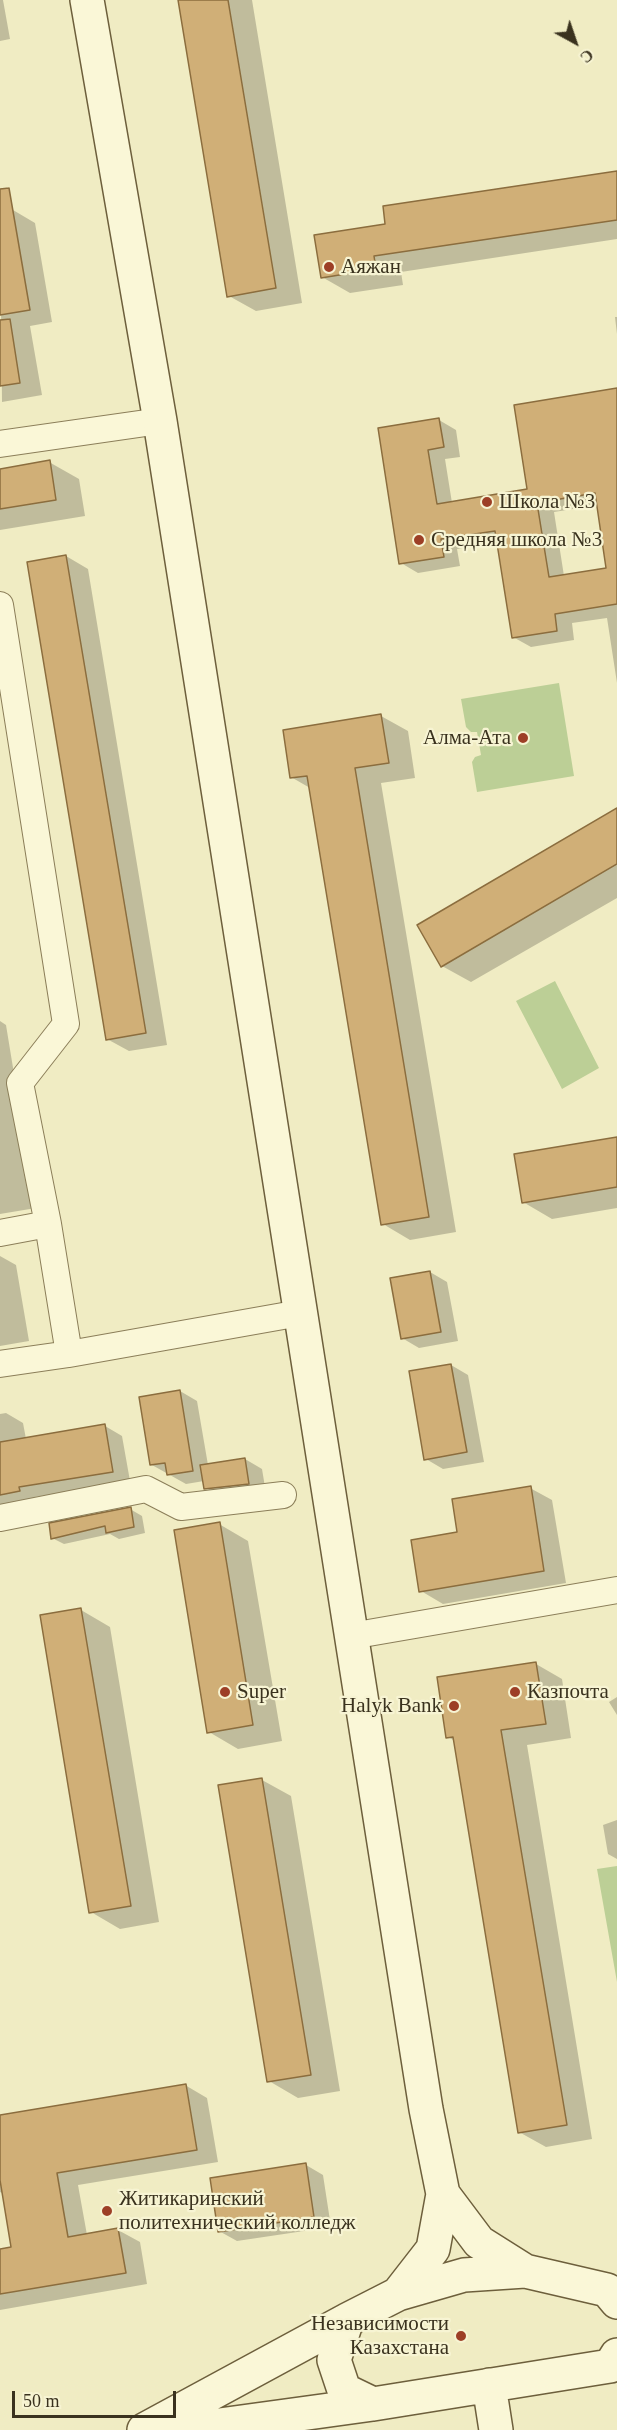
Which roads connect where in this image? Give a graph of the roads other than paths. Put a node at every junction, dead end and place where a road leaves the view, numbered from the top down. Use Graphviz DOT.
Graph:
graph roads {
  1 [pos="87,0"];
  2 [pos="160,421"];
  3 [pos="0,444"];
  4 [pos="0,605"];
  5 [pos="48,1224"];
  6 [pos="0,1233"];
  7 [pos="300,1313"];
  8 [pos="69,1354"];
  9 [pos="0,1364"];
  10 [pos="283,1495"];
  11 [pos="0,1518"];
  12 [pos="617,1590"];
  13 [pos="351,1636"];
  14 [pos="443,2194"];
  15 [pos="525,2271"];
  16 [pos="398,2294"];
  17 [pos="614,2294"];
  18 [pos="347,2320"];
  19 [pos="615,2362"];
  20 [pos="489,2385"];
  21 [pos="373,2404"];
  22 [pos="144,2430"];
  23 [pos="183,2430"];
  24 [pos="496,2430"];
  1 -- 2 [label="street"];
  2 -- 3 [label="street"];
  2 -- 7 [label="street"];
  4 -- 5 [label="street"];
  5 -- 6 [label="street"];
  5 -- 8 [label="street"];
  7 -- 8 [label="street"];
  7 -- 13 [label="street"];
  8 -- 9 [label="street"];
  10 -- 11 [label="street"];
  12 -- 13 [label="street"];
  13 -- 14 [label="street"];
  14 -- 15 [label="street"];
  14 -- 16 [label="street"];
  15 -- 16 [label="street"];
  15 -- 17 [label="street"];
  16 -- 18 [label="street"];
  18 -- 21 [label="street"];
  18 -- 22 [label="street"];
  19 -- 20 [label="street"];
  20 -- 21 [label="street"];
  20 -- 24 [label="street"];
  21 -- 23 [label="street"];
}
